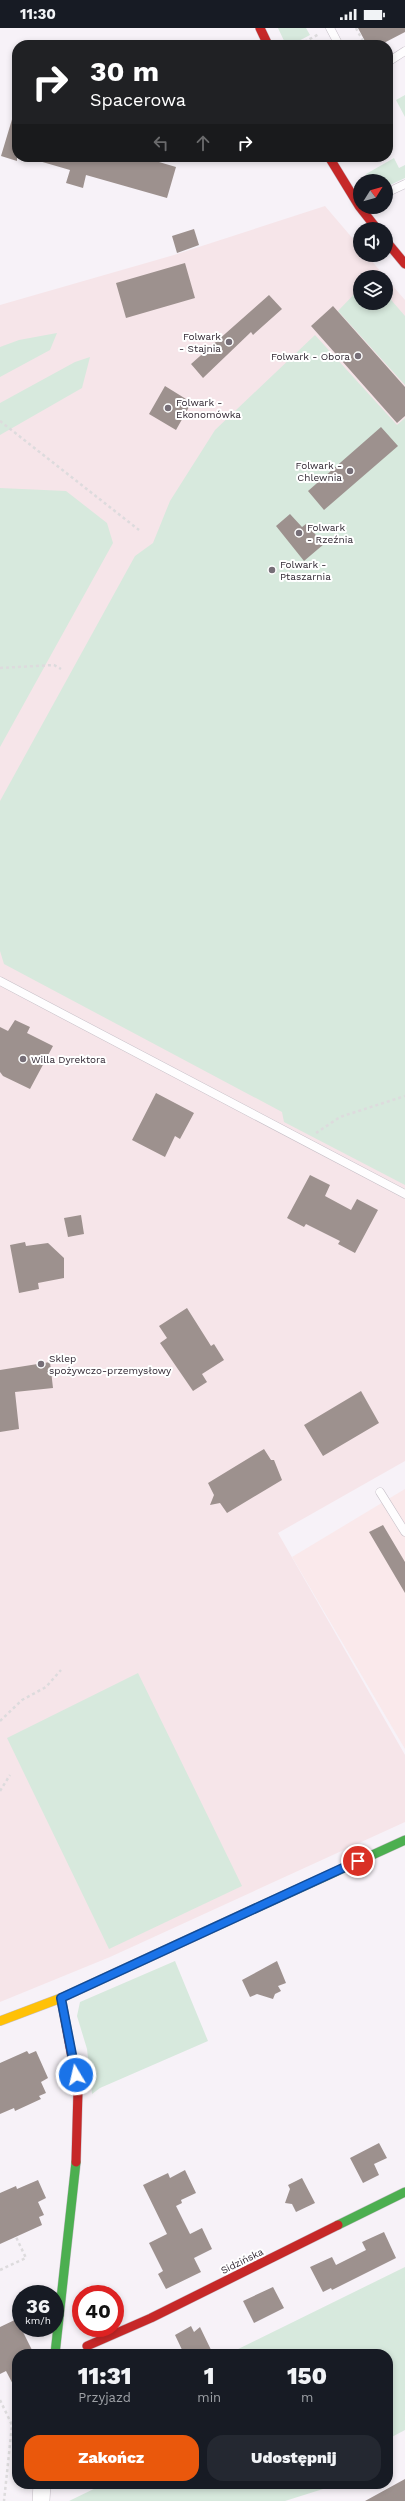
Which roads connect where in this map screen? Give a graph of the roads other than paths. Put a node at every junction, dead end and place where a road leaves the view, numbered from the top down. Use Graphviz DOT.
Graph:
graph roads {
  1 [pos="260,28"];
  2 [pos="327,30"];
  3 [pos="266,40"];
  4 [pos="335,40"];
  5 [pos="405,51"];
  6 [pos="393,59"];
  7 [pos="332,162"];
  8 [pos="405,184"];
  9 [pos="393,190"];
  10 [pos="353,195"];
  11 [pos="393,249"];
  12 [pos="405,264"];
  13 [pos="0,981"];
  14 [pos="405,1194"];
  15 [pos="380,1492"];
  16 [pos="405,1532"];
  17 [pos="405,1840"];
  18 [pos="61,1998"];
  19 [pos="0,2021"];
  20 [pos="405,2192"];
  21 [pos="87,2346"];
  22 [pos="56,2349"];
  23 [pos="42,2489"];
  24 [pos="41,2501"];
  1 -- 3 [label="street"];
  2 -- 4 [label="lane"];
  5 -- 6 [label="lane"];
  7 -- 10 [label="street"];
  8 -- 9 [label="lane"];
  11 -- 12 [label="street"];
  13 -- 14 [label="lane"];
  15 -- 16 [label="lane"];
  17 -- 18 [label="street"];
  18 -- 19 [label="street"];
  18 -- 22 [label="street"];
  20 -- 21 [label="street, Sidzińska"];
  23 -- 24 [label="street"];
}
